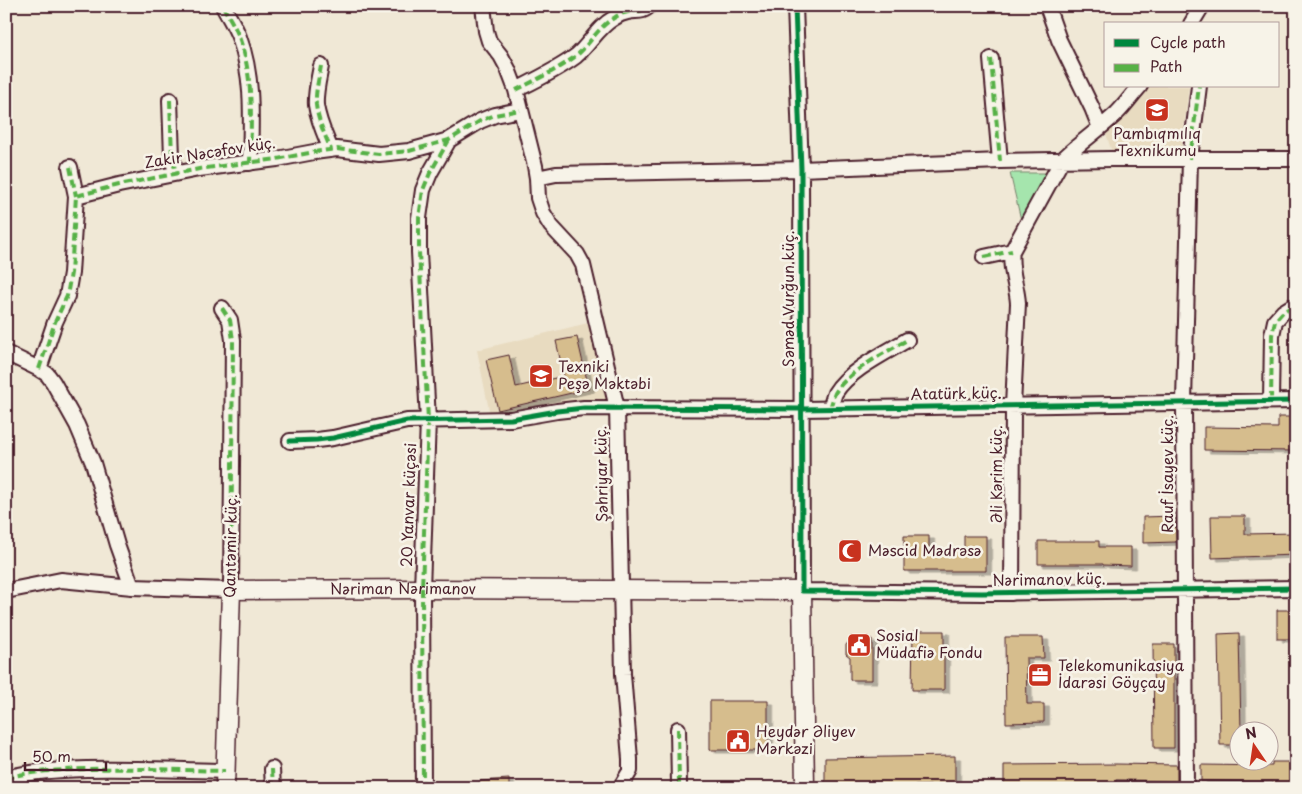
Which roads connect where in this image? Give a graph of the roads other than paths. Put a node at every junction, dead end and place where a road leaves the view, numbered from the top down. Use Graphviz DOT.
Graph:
graph roads {
  1 [pos="223,6"];
  2 [pos="483,6"];
  3 [pos="649,6"];
  4 [pos="795,6"];
  5 [pos="1047,6"];
  6 [pos="1202,6"];
  7 [pos="1192,22"];
  8 [pos="991,59"];
  9 [pos="321,66"];
  10 [pos="1138,88"];
  11 [pos="1199,88"];
  12 [pos="516,90"];
  13 [pos="170,100"];
  14 [pos="520,110"];
  15 [pos="1099,129"];
  16 [pos="448,140"];
  17 [pos="331,150"];
  18 [pos="1110,159"];
  19 [pos="1190,159"];
  20 [pos="1296,159"];
  21 [pos="1062,160"];
  22 [pos="1000,161"];
  23 [pos="250,163"];
  24 [pos="70,167"];
  25 [pos="801,169"];
  26 [pos="176,173"];
  27 [pos="537,178"];
  28 [pos="76,196"];
  29 [pos="1012,251"];
  30 [pos="984,257"];
  31 [pos="1296,307"];
  32 [pos="222,308"];
  33 [pos="907,340"];
  34 [pos="6,354"];
  35 [pos="39,368"];
  36 [pos="1271,401"];
  37 [pos="1296,401"];
  38 [pos="1184,402"];
  39 [pos="1013,406"];
  40 [pos="617,408"];
  41 [pos="830,408"];
  42 [pos="802,409"];
  43 [pos="428,420"];
  44 [pos="290,441"];
  45 [pos="132,587"];
  46 [pos="1296,588"];
  47 [pos="231,590"];
  48 [pos="422,590"];
  49 [pos="6,591"];
  50 [pos="620,591"];
  51 [pos="1185,591"];
  52 [pos="802,592"];
  53 [pos="1012,593"];
  54 [pos="678,729"];
  55 [pos="272,769"];
  56 [pos="6,778"];
  57 [pos="225,780"];
  58 [pos="623,787"];
  59 [pos="273,788"];
  60 [pos="423,788"];
  61 [pos="678,788"];
  62 [pos="805,788"];
  63 [pos="1186,788"];
  1 -- 23 [label="street"];
  2 -- 12 [label="street, Şəhriyar küç."];
  3 -- 12 [label="street"];
  4 -- 25 [label="street, Səməd Vurğun küç."];
  5 -- 15 [label="street"];
  6 -- 7 [label="street"];
  8 -- 22 [label="street"];
  9 -- 17 [label="street"];
  10 -- 15 [label="street"];
  11 -- 19 [label="street, Rauf İsayev küç."];
  12 -- 14 [label="street, Şəhriyar küç."];
  13 -- 26 [label="street"];
  14 -- 16 [label="street, Zakir Nəcəfov küç."];
  14 -- 27 [label="street, Şəhriyar küç."];
  15 -- 18 [label="street"];
  15 -- 21 [label="street"];
  16 -- 17 [label="street, Zakir Nəcəfov küç."];
  16 -- 43 [label="street, 20 Yanvar küçəsi"];
  17 -- 23 [label="street, Zakir Nəcəfov küç."];
  18 -- 19 [label="street"];
  18 -- 21 [label="street"];
  19 -- 20 [label="street"];
  19 -- 38 [label="street, Rauf İsayev küç."];
  21 -- 22 [label="street"];
  21 -- 29 [label="street"];
  22 -- 25 [label="street"];
  23 -- 26 [label="street, Zakir Nəcəfov küç."];
  24 -- 28 [label="street"];
  25 -- 27 [label="street"];
  25 -- 42 [label="street, Səməd Vurğun küç."];
  26 -- 28 [label="street, Zakir Nəcəfov küç."];
  27 -- 40 [label="street, Şəhriyar küç."];
  28 -- 35 [label="street"];
  29 -- 30 [label="street"];
  29 -- 39 [label="street, Əli Kərim küç."];
  31 -- 36 [label="street"];
  32 -- 47 [label="street, Qantəmir küç."];
  33 -- 41 [label="street"];
  34 -- 35 [label="street"];
  35 -- 45 [label="street"];
  36 -- 37 [label="street, Atatürk küç."];
  36 -- 38 [label="street, Atatürk küç."];
  38 -- 39 [label="street, Atatürk küç."];
  38 -- 51 [label="street, Rauf İsayev küç."];
  39 -- 41 [label="street, Atatürk küç."];
  39 -- 53 [label="street, Əli Kərim küç."];
  40 -- 42 [label="street, Atatürk küç."];
  40 -- 43 [label="street, Atatürk küç."];
  40 -- 50 [label="street, Şəhriyar küç."];
  41 -- 42 [label="street, Atatürk küç."];
  42 -- 52 [label="street, Səməd Vurğun küç."];
  43 -- 44 [label="street, Atatürk küç."];
  43 -- 48 [label="street, 20 Yanvar küçəsi"];
  45 -- 47 [label="street, Nəriman Nərimanov"];
  45 -- 49 [label="street, Nəriman Nərimanov"];
  46 -- 51 [label="street, Nərimanov küç."];
  47 -- 48 [label="main road, Nəriman Nərimanov"];
  47 -- 57 [label="main road, Qantəmir küç."];
  48 -- 50 [label="main road, Nəriman Nərimanov"];
  48 -- 60 [label="street, 20 Yanvar küçəsi"];
  50 -- 52 [label="main road, Nəriman Nərimanov"];
  50 -- 58 [label="street, Şəhriyar küç."];
  51 -- 53 [label="street, Nərimanov küç."];
  51 -- 63 [label="street, Rauf İsayev küç."];
  52 -- 53 [label="street, Nərimanov küç."];
  52 -- 62 [label="main road"];
  54 -- 61 [label="street"];
  55 -- 59 [label="street"];
  56 -- 57 [label="street"];
}
